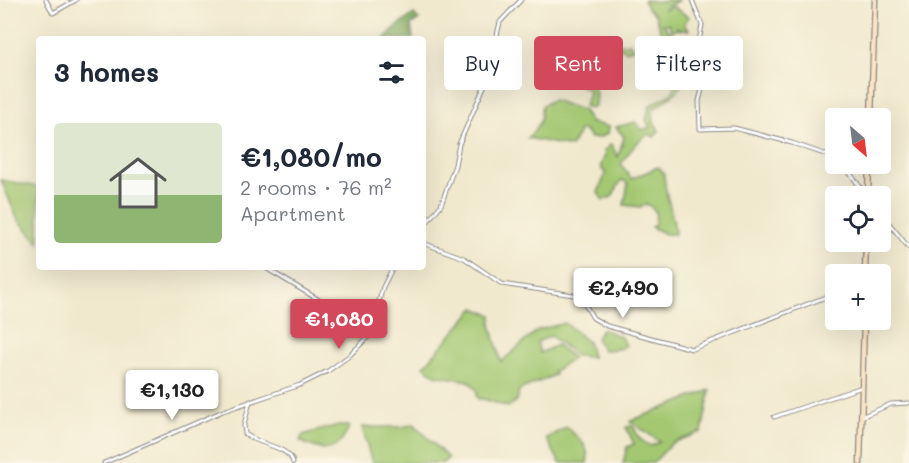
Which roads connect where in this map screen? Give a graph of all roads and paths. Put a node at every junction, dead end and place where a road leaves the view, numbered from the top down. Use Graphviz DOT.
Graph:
graph roads {
  1 [pos="46,0"];
  2 [pos="76,0"];
  3 [pos="521,0"];
  4 [pos="692,0"];
  5 [pos="875,0"];
  6 [pos="871,108"];
  7 [pos="825,154"];
  8 [pos="851,174"];
  9 [pos="860,186"];
  10 [pos="426,223"];
  11 [pos="891,226"];
  12 [pos="426,244"];
  13 [pos="909,248"];
  14 [pos="269,270"];
  15 [pos="392,270"];
  16 [pos="825,297"];
  17 [pos="864,330"];
  18 [pos="371,331"];
  19 [pos="862,387"];
  20 [pos="250,401"];
  21 [pos="909,403"];
  22 [pos="774,417"];
  23 [pos="861,417"];
  24 [pos="104,463"];
  25 [pos="293,463"];
  26 [pos="860,463"];
  1 -- 2 [label="street"];
  3 -- 10 [label="street"];
  4 -- 7 [label="street"];
  5 -- 6 [label="main road"];
  8 -- 9 [label="street"];
  11 -- 13 [label="street"];
  12 -- 16 [label="street"];
  14 -- 18 [label="street"];
  15 -- 18 [label="street"];
  17 -- 19 [label="main road"];
  18 -- 20 [label="street"];
  19 -- 22 [label="street"];
  19 -- 23 [label="main road"];
  20 -- 24 [label="street"];
  20 -- 25 [label="street"];
  21 -- 23 [label="street"];
  23 -- 26 [label="main road"];
}
